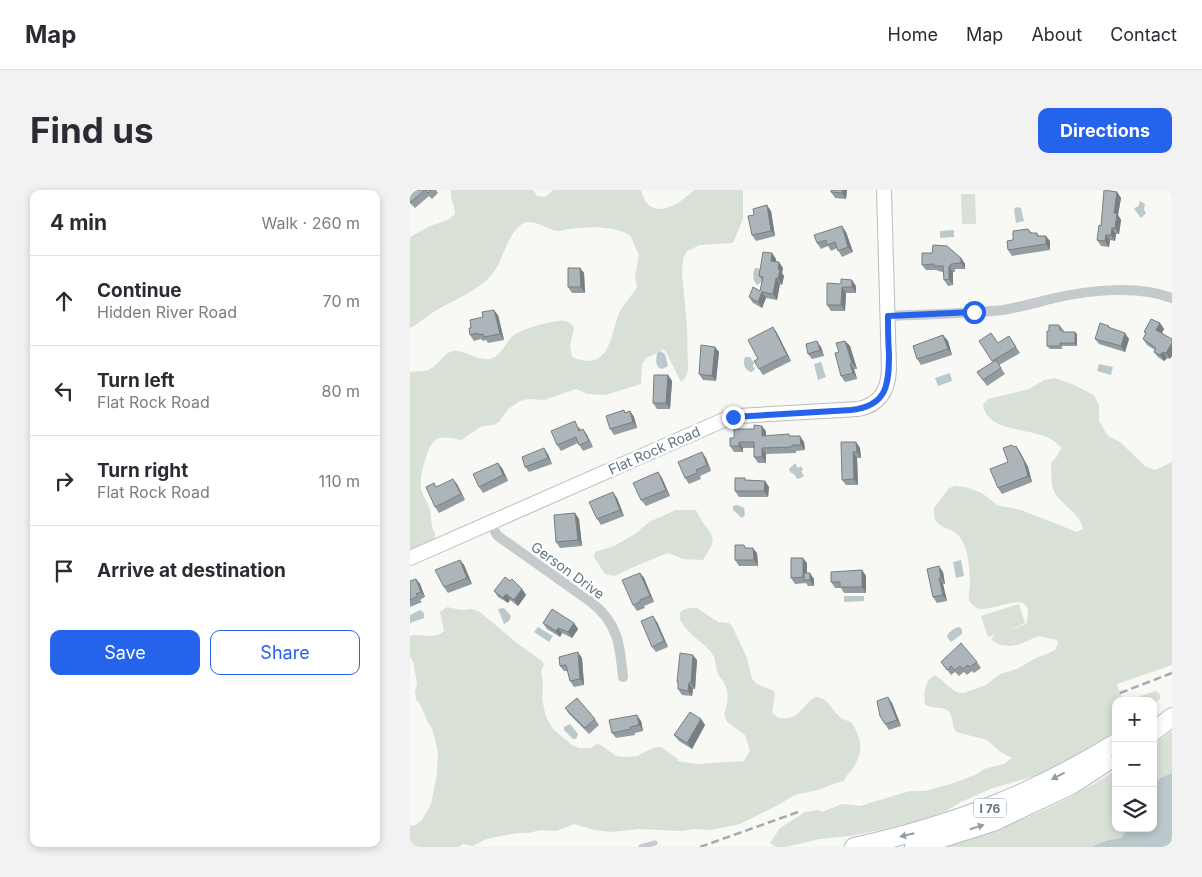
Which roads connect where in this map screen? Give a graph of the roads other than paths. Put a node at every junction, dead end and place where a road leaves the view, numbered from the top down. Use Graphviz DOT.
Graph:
graph roads {
  1 [pos="884,190"];
  2 [pos="1172,298"];
  3 [pos="888,316"];
  4 [pos="490,522"];
  5 [pos="410,558"];
  6 [pos="623,677"];
  7 [pos="1172,704"];
  8 [pos="1157,715"];
  9 [pos="1172,717"];
  10 [pos="1157,729"];
  11 [pos="1112,746"];
  12 [pos="1112,759"];
  13 [pos="655,843"];
  14 [pos="641,847"];
  15 [pos="854,847"];
  16 [pos="914,847"];
  1 -- 3 [label="street, Flat Rock Road"];
  2 -- 3 [label="street"];
  3 -- 4 [label="street, Flat Rock Road"];
  4 -- 5 [label="street, Flat Rock Road"];
  4 -- 6 [label="street, Gerson Drive"];
  7 -- 8 [label="highway"];
  9 -- 10 [label="highway"];
  11 -- 15 [label="highway, I 76, one-way"];
  16 -- 12 [label="highway, I 76, one-way"];
  13 -- 14 [label="lane"];
}
